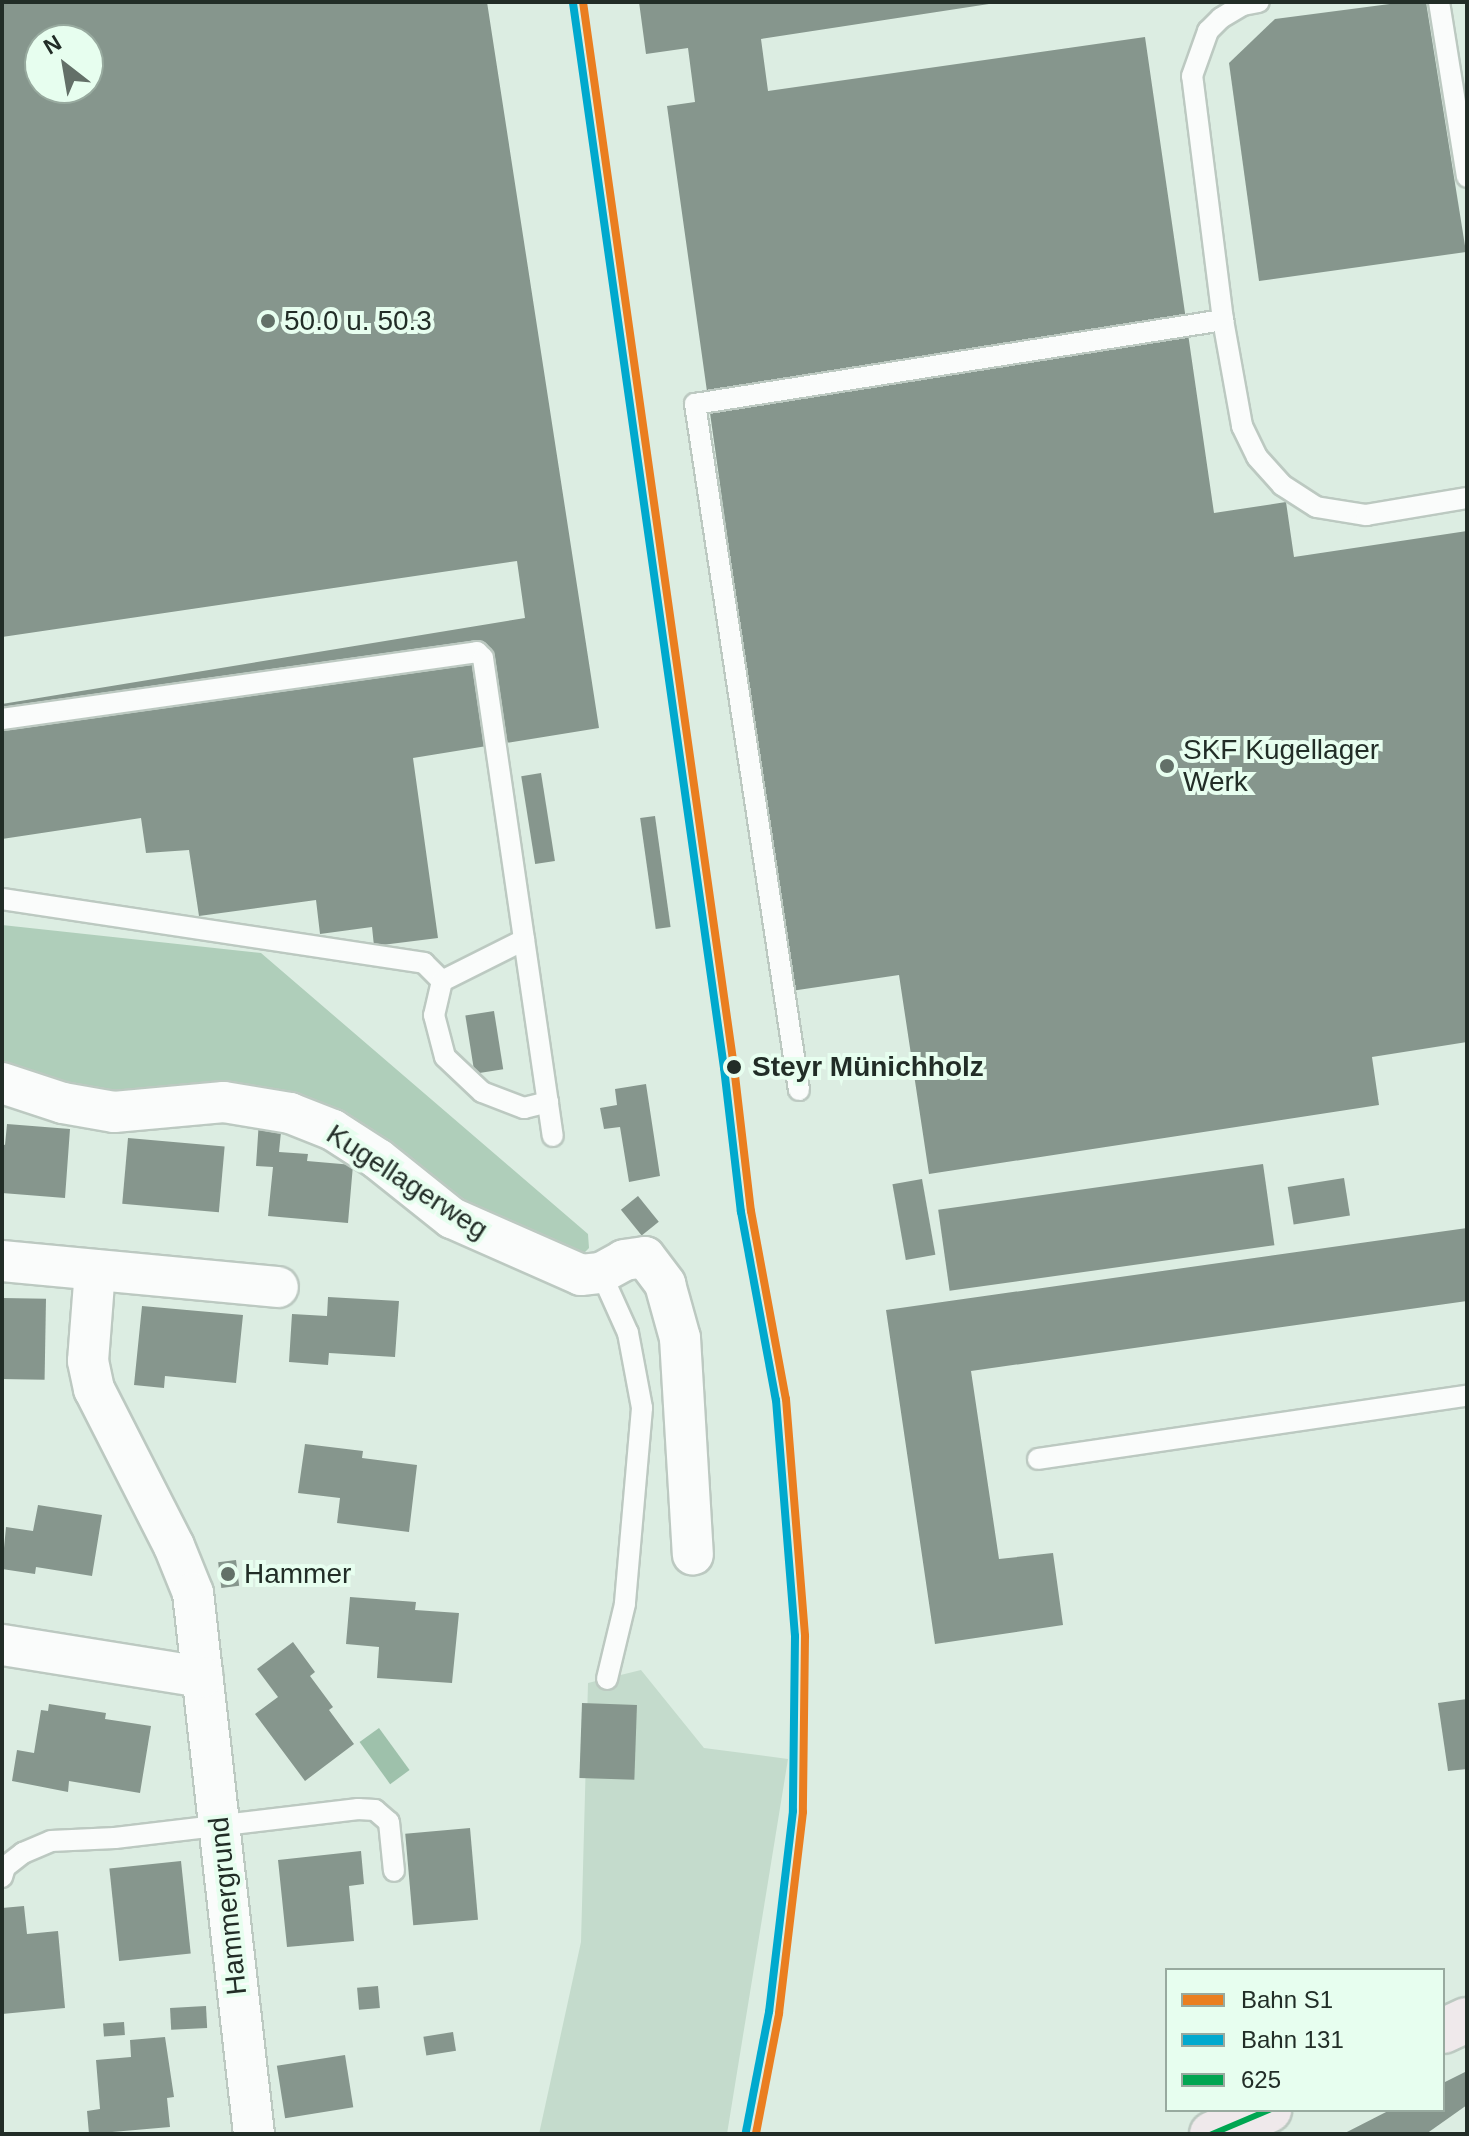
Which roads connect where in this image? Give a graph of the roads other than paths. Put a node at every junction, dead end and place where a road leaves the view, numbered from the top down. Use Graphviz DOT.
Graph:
graph roads {
  1 [pos="1259,2"];
  2 [pos="1439,2"];
  3 [pos="1467,177"];
  4 [pos="1223,320"];
  5 [pos="1467,498"];
  6 [pos="2,719"];
  7 [pos="2,899"];
  8 [pos="524,940"];
  9 [pos="442,981"];
  10 [pos="2,1083"];
  11 [pos="799,1090"];
  12 [pos="548,1102"];
  13 [pos="553,1136"];
  14 [pos="2,1261"];
  15 [pos="95,1270"];
  16 [pos="601,1273"];
  17 [pos="278,1287"];
  18 [pos="1467,1396"];
  19 [pos="1038,1459"];
  20 [pos="693,1555"];
  21 [pos="2,1645"];
  22 [pos="202,1677"];
  23 [pos="607,1679"];
  24 [pos="219,1825"];
  25 [pos="394,1871"];
  26 [pos="2,1877"];
  27 [pos="1467,2020"];
  28 [pos="1445,2030"];
  29 [pos="1264,2112"];
  30 [pos="254,2134"];
  31 [pos="1212,2134"];
  1 -- 4 [label="lane"];
  2 -- 3 [label="lane"];
  4 -- 5 [label="lane"];
  4 -- 11 [label="lane"];
  6 -- 8 [label="lane"];
  7 -- 9 [label="lane"];
  8 -- 9 [label="lane"];
  8 -- 12 [label="lane"];
  9 -- 12 [label="lane"];
  10 -- 16 [label="street, Kugellagerweg"];
  12 -- 13 [label="lane"];
  14 -- 15 [label="street"];
  15 -- 17 [label="street"];
  15 -- 22 [label="street, Hammergrund"];
  16 -- 20 [label="street"];
  16 -- 23 [label="lane"];
  18 -- 19 [label="lane"];
  21 -- 22 [label="street"];
  22 -- 24 [label="street, Hammergrund"];
  24 -- 25 [label="lane"];
  24 -- 26 [label="lane"];
  24 -- 30 [label="street, Hammergrund"];
  27 -- 28 [label="main road"];
  29 -- 31 [label="main road"];
}
